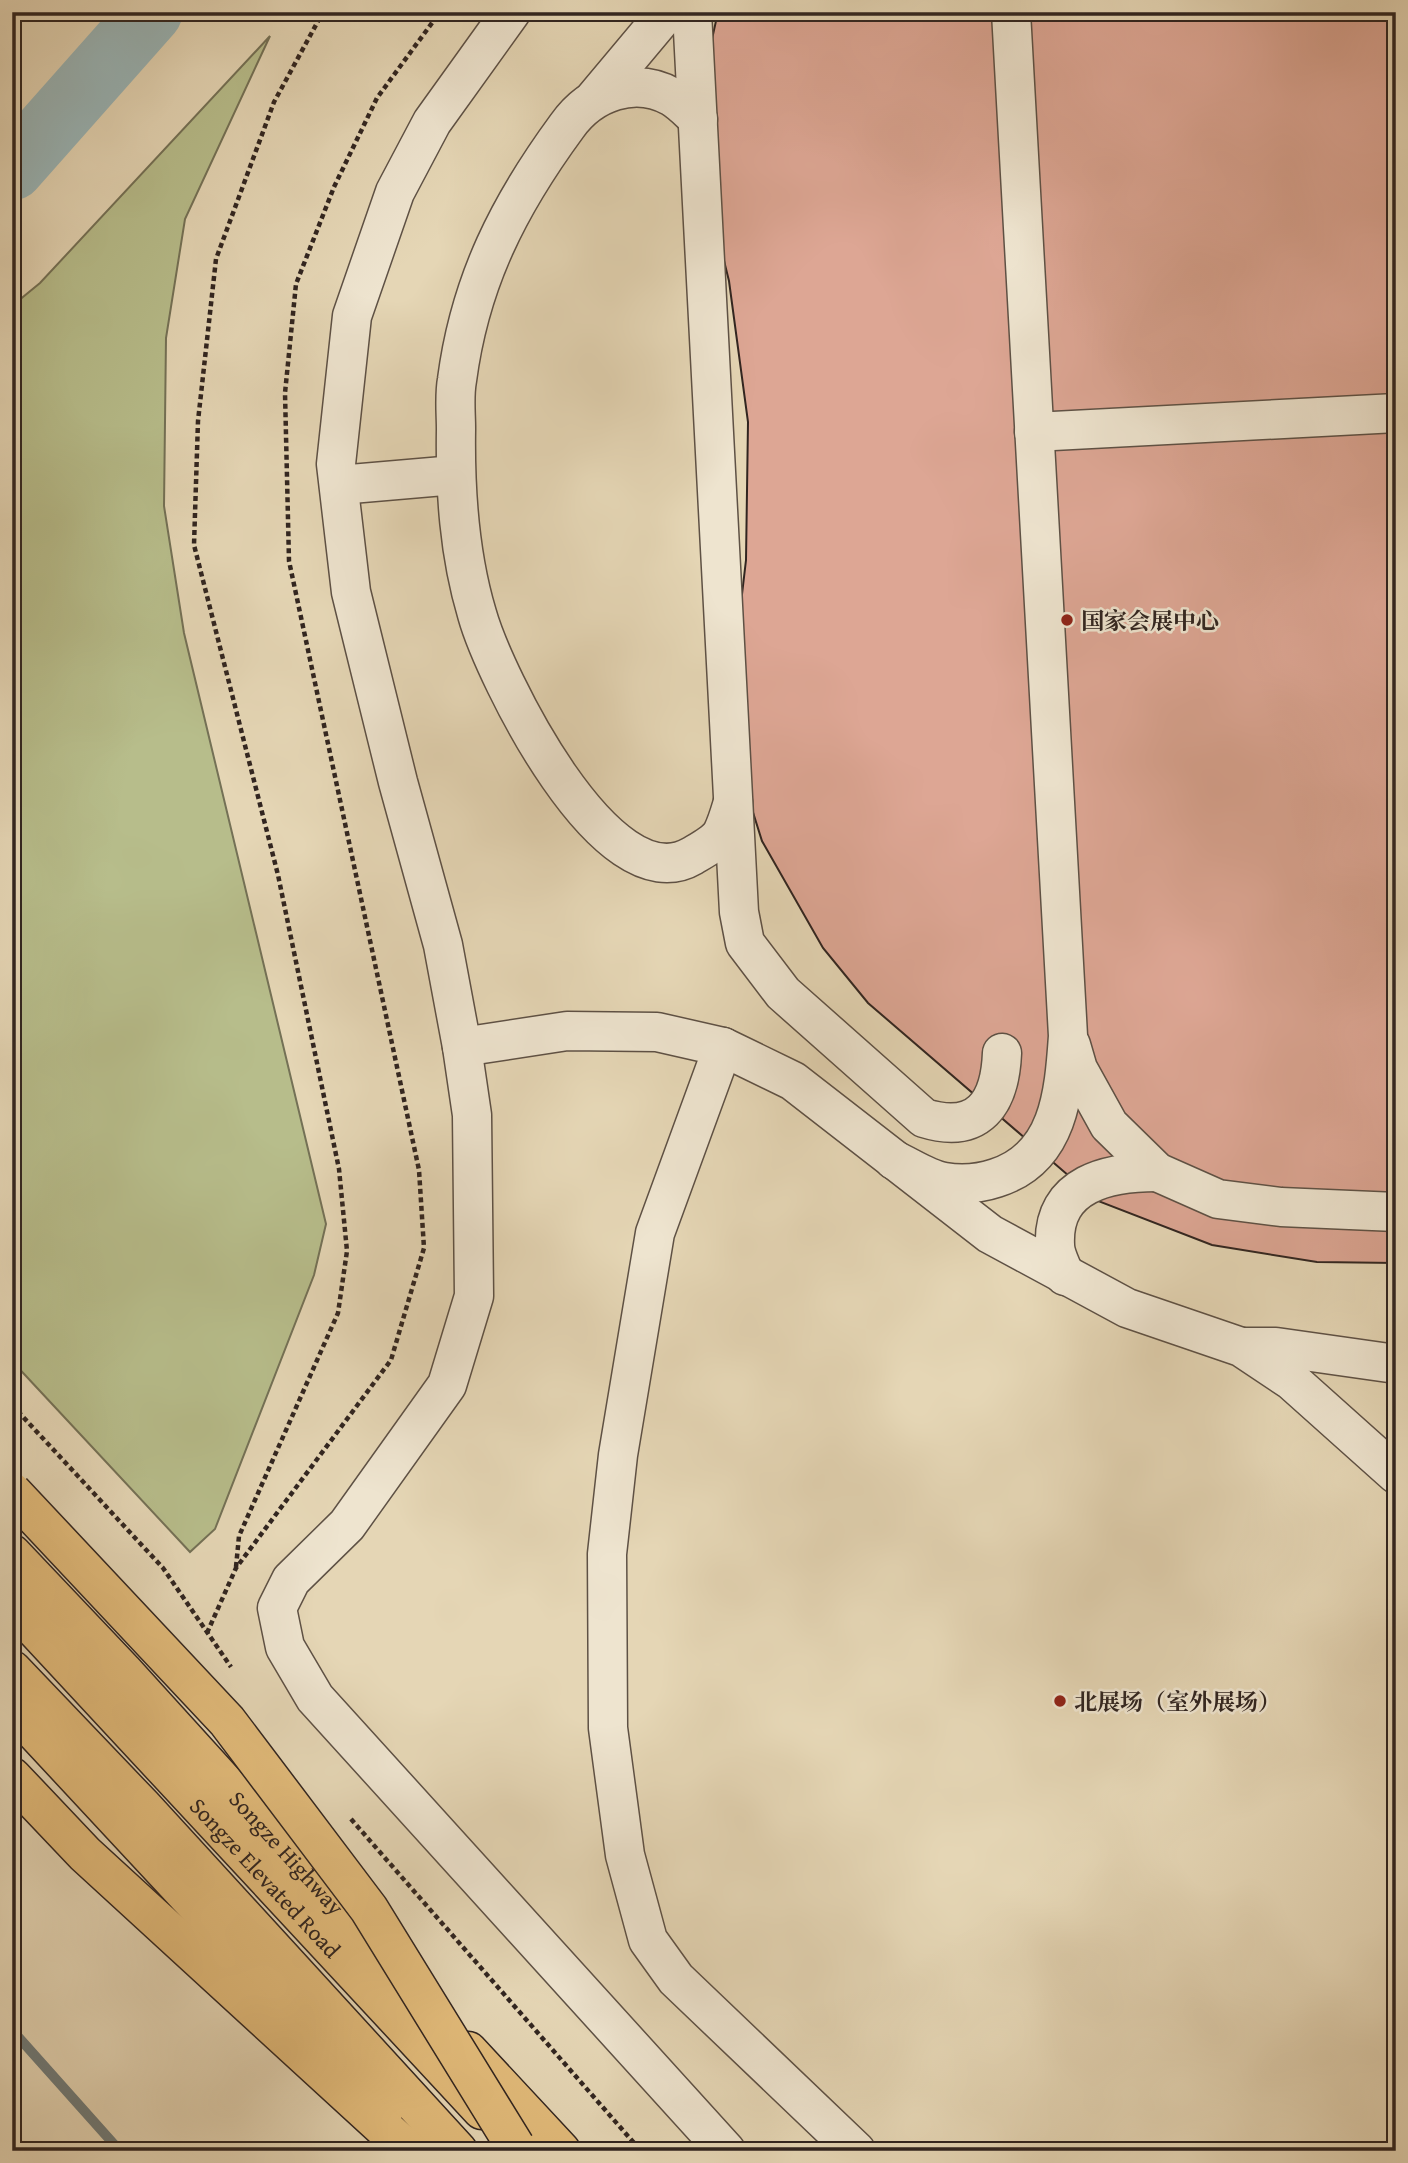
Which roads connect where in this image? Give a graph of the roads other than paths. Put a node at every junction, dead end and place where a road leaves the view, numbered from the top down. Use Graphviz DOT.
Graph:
graph roads {
  1 [pos="511,12"];
  2 [pos="667,12"];
  3 [pos="692,12"];
  4 [pos="1010,12"];
  5 [pos="595,98"];
  6 [pos="698,119"];
  7 [pos="1396,413"];
  8 [pos="1034,432"];
  9 [pos="455,475"];
  10 [pos="339,485"];
  11 [pos="733,802"];
  12 [pos="1068,1036"];
  13 [pos="462,1047"];
  14 [pos="723,1047"];
  15 [pos="1002,1053"];
  16 [pos="894,1160"];
  17 [pos="1157,1172"];
  18 [pos="1396,1212"];
  19 [pos="1065,1276"];
  20 [pos="1241,1347"];
  21 [pos="1392,1367"];
  22 [pos="1396,1474"];
  23 [pos="12,1492"];
  24 [pos="12,1554"];
  25 [pos="12,1604"];
  26 [pos="12,1670"];
  27 [pos="24,1719"];
  28 [pos="12,1777"];
  29 [pos="517,2149"];
  30 [pos="409,2151"];
  31 [pos="424,2151"];
  32 [pos="458,2151"];
  33 [pos="561,2151"];
  34 [pos="726,2151"];
  35 [pos="856,2151"];
  1 -- 10 [label="street"];
  2 -- 5 [label="street"];
  3 -- 6 [label="street"];
  4 -- 8 [label="street"];
  5 -- 6 [label="street"];
  5 -- 9 [label="street"];
  6 -- 11 [label="street"];
  7 -- 8 [label="street"];
  8 -- 12 [label="street"];
  9 -- 10 [label="street"];
  9 -- 11 [label="street"];
  10 -- 13 [label="street"];
  11 -- 15 [label="street"];
  12 -- 16 [label="street"];
  12 -- 17 [label="street"];
  13 -- 14 [label="street"];
  13 -- 34 [label="street"];
  14 -- 16 [label="street"];
  14 -- 35 [label="street"];
  16 -- 19 [label="street"];
  17 -- 18 [label="street"];
  17 -- 19 [label="street"];
  19 -- 20 [label="street"];
  20 -- 21 [label="street"];
  20 -- 22 [label="street"];
  23 -- 29 [label="main road, bridge"];
  24 -- 33 [label="main road, Songze Highway"];
  25 -- 29 [label="main road, Songze Elevated Road, bridge"];
  26 -- 32 [label="main road, Songze Elevated Road"];
  27 -- 31 [label="main road"];
  28 -- 30 [label="main road"];
}
